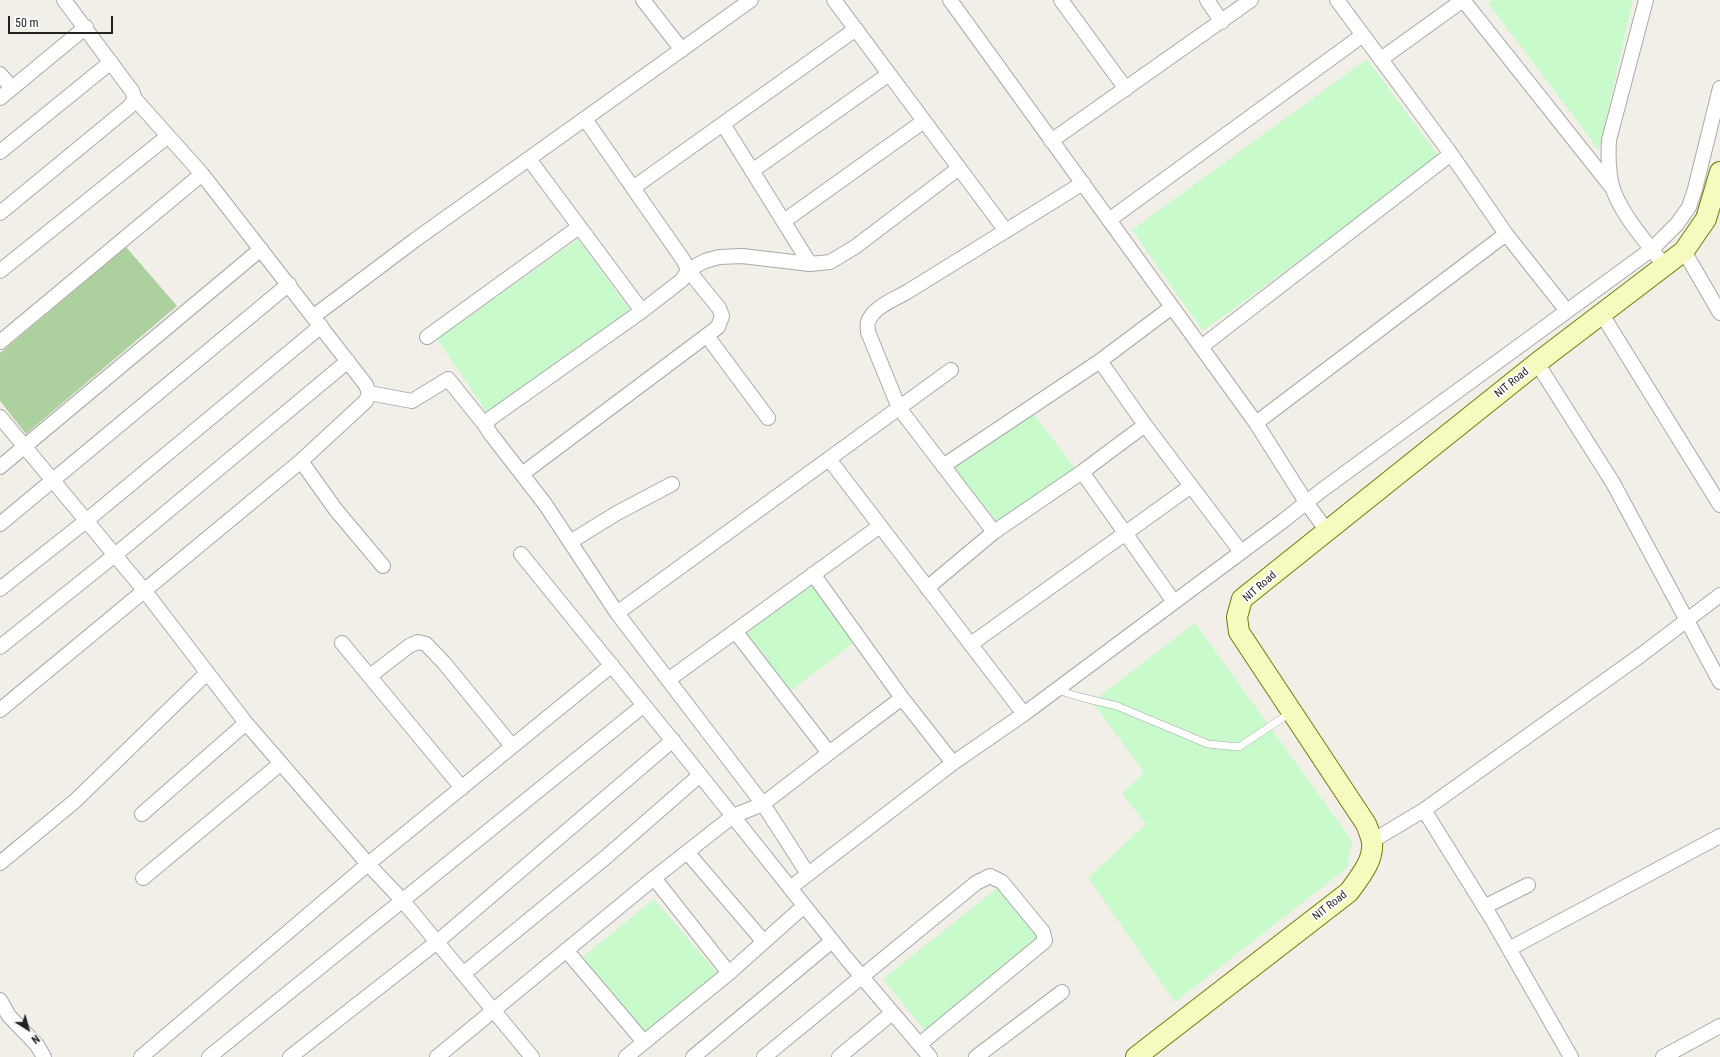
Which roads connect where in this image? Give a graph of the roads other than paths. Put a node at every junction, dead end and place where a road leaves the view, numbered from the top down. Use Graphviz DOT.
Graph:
graph roads {
  1 [pos="64,0"];
  2 [pos="643,0"];
  3 [pos="751,0"];
  4 [pos="834,0"];
  5 [pos="950,0"];
  6 [pos="1061,0"];
  7 [pos="1206,0"];
  8 [pos="1250,0"];
  9 [pos="1337,0"];
  10 [pos="1463,0"];
  11 [pos="1646,0"];
  12 [pos="1222,22"];
  13 [pos="86,27"];
  14 [pos="856,30"];
  15 [pos="1363,35"];
  16 [pos="682,50"];
  17 [pos="1381,59"];
  18 [pos="111,62"];
  19 [pos="0,74"];
  20 [pos="889,74"];
  21 [pos="12,88"];
  22 [pos="1720,88"];
  23 [pos="1126,89"];
  24 [pos="0,98"];
  25 [pos="135,99"];
  26 [pos="584,119"];
  27 [pos="924,121"];
  28 [pos="723,124"];
  29 [pos="168,136"];
  30 [pos="1051,141"];
  31 [pos="0,152"];
  32 [pos="1451,154"];
  33 [pos="529,159"];
  34 [pos="959,168"];
  35 [pos="752,171"];
  36 [pos="1720,172"];
  37 [pos="202,174"];
  38 [pos="1083,183"];
  39 [pos="633,188"];
  40 [pos="1614,191"];
  41 [pos="1716,202"];
  42 [pos="0,213"];
  43 [pos="1110,220"];
  44 [pos="784,221"];
  45 [pos="579,227"];
  46 [pos="1006,231"];
  47 [pos="1506,234"];
  48 [pos="261,249"];
  49 [pos="1652,249"];
  50 [pos="1684,251"];
  51 [pos="810,264"];
  52 [pos="1664,265"];
  53 [pos="688,270"];
  54 [pos="0,271"];
  55 [pos="289,284"];
  56 [pos="1172,306"];
  57 [pos="642,311"];
  58 [pos="1567,311"];
  59 [pos="1601,313"];
  60 [pos="1720,313"];
  61 [pos="318,321"];
  62 [pos="707,336"];
  63 [pos="426,337"];
  64 [pos="0,342"];
  65 [pos="1201,347"];
  66 [pos="348,361"];
  67 [pos="1100,361"];
  68 [pos="1537,363"];
  69 [pos="951,370"];
  70 [pos="369,393"];
  71 [pos="899,408"];
  72 [pos="0,417"];
  73 [pos="768,418"];
  74 [pos="1256,423"];
  75 [pos="486,424"];
  76 [pos="1145,425"];
  77 [pos="25,447"];
  78 [pos="829,460"];
  79 [pos="300,461"];
  80 [pos="943,466"];
  81 [pos="0,467"];
  82 [pos="1082,472"];
  83 [pos="522,474"];
  84 [pos="54,481"];
  85 [pos="672,484"];
  86 [pos="1191,486"];
  87 [pos="1306,502"];
  88 [pos="1720,505"];
  89 [pos="86,521"];
  90 [pos="0,524"];
  91 [pos="880,526"];
  92 [pos="1327,531"];
  93 [pos="994,532"];
  94 [pos="1125,533"];
  95 [pos="567,538"];
  96 [pos="1241,552"];
  97 [pos="521,554"];
  98 [pos="115,555"];
  99 [pos="383,566"];
  100 [pos="813,574"];
  101 [pos="927,588"];
  102 [pos="0,589"];
  103 [pos="144,590"];
  104 [pos="1720,595"];
  105 [pos="1174,602"];
  106 [pos="617,613"];
  107 [pos="1687,619"];
  108 [pos="736,631"];
  109 [pos="342,643"];
  110 [pos="971,644"];
  111 [pos="0,647"];
  112 [pos="612,665"];
  113 [pos="370,676"];
  114 [pos="210,677"];
  115 [pos="668,680"];
  116 [pos="1720,682"];
  117 [pos="1057,690"];
  118 [pos="902,698"];
  119 [pos="644,705"];
  120 [pos="0,710"];
  121 [pos="1292,712"];
  122 [pos="1024,714"];
  123 [pos="241,717"];
  124 [pos="673,740"];
  125 [pos="512,746"];
  126 [pos="829,753"];
  127 [pos="953,763"];
  128 [pos="280,764"];
  129 [pos="700,775"];
  130 [pos="462,788"];
  131 [pos="763,804"];
  132 [pos="1424,810"];
  133 [pos="142,814"];
  134 [pos="733,816"];
  135 [pos="1720,836"];
  136 [pos="1372,841"];
  137 [pos="687,852"];
  138 [pos="0,863"];
  139 [pos="368,864"];
  140 [pos="808,874"];
  141 [pos="143,878"];
  142 [pos="654,878"];
  143 [pos="1528,885"];
  144 [pos="790,888"];
  145 [pos="403,901"];
  146 [pos="804,906"];
  147 [pos="1484,907"];
  148 [pos="832,941"];
  149 [pos="437,942"];
  150 [pos="764,942"];
  151 [pos="1508,949"];
  152 [pos="566,950"];
  153 [pos="729,973"];
  154 [pos="464,974"];
  155 [pos="861,976"];
  156 [pos="1062,992"];
  157 [pos="0,1000"];
  158 [pos="493,1010"];
  159 [pos="892,1013"];
  160 [pos="1720,1026"];
  161 [pos="644,1042"];
  162 [pos="923,1052"];
  163 [pos="440,1056"];
  164 [pos="44,1057"];
  165 [pos="141,1057"];
  166 [pos="209,1057"];
  167 [pos="290,1057"];
  168 [pos="532,1057"];
  169 [pos="626,1057"];
  170 [pos="693,1057"];
  171 [pos="764,1057"];
  172 [pos="839,1057"];
  173 [pos="976,1057"];
  174 [pos="1136,1057"];
  175 [pos="1571,1057"];
  176 [pos="1663,1057"];
  1 -- 13 [label="street"];
  2 -- 16 [label="street"];
  3 -- 16 [label="street"];
  4 -- 14 [label="street"];
  5 -- 30 [label="street"];
  6 -- 23 [label="street"];
  7 -- 12 [label="street"];
  8 -- 12 [label="street"];
  9 -- 15 [label="street"];
  10 -- 17 [label="street"];
  10 -- 40 [label="street"];
  11 -- 40 [label="street"];
  12 -- 23 [label="street"];
  13 -- 18 [label="street"];
  13 -- 21 [label="street"];
  14 -- 20 [label="street"];
  14 -- 28 [label="street"];
  15 -- 17 [label="street"];
  15 -- 43 [label="street"];
  16 -- 26 [label="street"];
  17 -- 32 [label="street"];
  18 -- 25 [label="street"];
  18 -- 31 [label="street"];
  19 -- 21 [label="street"];
  20 -- 27 [label="street"];
  20 -- 35 [label="street"];
  21 -- 24 [label="street"];
  22 -- 49 [label="street"];
  23 -- 30 [label="street"];
  25 -- 29 [label="street"];
  25 -- 42 [label="street"];
  26 -- 33 [label="street"];
  26 -- 39 [label="street"];
  27 -- 34 [label="street"];
  27 -- 44 [label="street"];
  28 -- 35 [label="street"];
  28 -- 39 [label="street"];
  29 -- 37 [label="street"];
  29 -- 54 [label="street"];
  30 -- 38 [label="street"];
  32 -- 47 [label="street"];
  32 -- 65 [label="street"];
  33 -- 45 [label="street"];
  33 -- 61 [label="street"];
  34 -- 46 [label="street"];
  34 -- 51 [label="street"];
  35 -- 44 [label="street"];
  36 -- 41 [label="main road, NIT Road"];
  37 -- 48 [label="street"];
  37 -- 64 [label="street"];
  38 -- 43 [label="street"];
  38 -- 46 [label="street"];
  39 -- 53 [label="street"];
  40 -- 49 [label="street"];
  41 -- 50 [label="main road, NIT Road"];
  43 -- 56 [label="street"];
  44 -- 51 [label="street"];
  45 -- 57 [label="street"];
  45 -- 63 [label="street"];
  46 -- 71 [label="street"];
  47 -- 58 [label="street"];
  47 -- 74 [label="street"];
  48 -- 55 [label="street"];
  48 -- 77 [label="street"];
  49 -- 52 [label="street"];
  49 -- 58 [label="street"];
  50 -- 52 [label="main road, NIT Road"];
  50 -- 60 [label="street"];
  51 -- 53 [label="street"];
  52 -- 59 [label="main road, NIT Road"];
  53 -- 57 [label="street"];
  53 -- 62 [label="street"];
  55 -- 61 [label="street"];
  55 -- 84 [label="street"];
  56 -- 65 [label="street"];
  56 -- 67 [label="street"];
  57 -- 75 [label="street"];
  58 -- 87 [label="street"];
  59 -- 68 [label="main road, NIT Road"];
  59 -- 88 [label="street"];
  61 -- 66 [label="street"];
  61 -- 89 [label="street"];
  62 -- 73 [label="street"];
  62 -- 83 [label="street"];
  65 -- 74 [label="street"];
  66 -- 70 [label="street"];
  66 -- 98 [label="street"];
  67 -- 76 [label="street"];
  67 -- 80 [label="street"];
  68 -- 92 [label="main road, NIT Road"];
  68 -- 107 [label="street"];
  69 -- 71 [label="street"];
  70 -- 75 [label="street"];
  70 -- 79 [label="street"];
  71 -- 78 [label="street"];
  71 -- 80 [label="street"];
  72 -- 77 [label="street"];
  74 -- 87 [label="street"];
  75 -- 83 [label="street"];
  76 -- 82 [label="street"];
  76 -- 86 [label="street"];
  77 -- 81 [label="street"];
  77 -- 84 [label="street"];
  78 -- 91 [label="street"];
  78 -- 106 [label="street"];
  79 -- 99 [label="street"];
  79 -- 103 [label="street"];
  80 -- 93 [label="street"];
  82 -- 93 [label="street"];
  82 -- 94 [label="street"];
  83 -- 95 [label="street"];
  84 -- 89 [label="street"];
  84 -- 90 [label="street"];
  85 -- 95 [label="street"];
  86 -- 94 [label="street"];
  86 -- 96 [label="street"];
  87 -- 92 [label="street"];
  87 -- 96 [label="street"];
  89 -- 98 [label="street"];
  89 -- 102 [label="street"];
  91 -- 100 [label="street"];
  91 -- 101 [label="street"];
  92 -- 121 [label="main road, NIT Road"];
  93 -- 101 [label="street"];
  94 -- 105 [label="street"];
  94 -- 110 [label="street"];
  95 -- 106 [label="street"];
  96 -- 105 [label="street"];
  97 -- 112 [label="street"];
  98 -- 103 [label="street"];
  98 -- 111 [label="street"];
  100 -- 108 [label="street"];
  100 -- 118 [label="street"];
  101 -- 110 [label="street"];
  103 -- 114 [label="street"];
  103 -- 120 [label="street"];
  104 -- 107 [label="street"];
  105 -- 117 [label="street"];
  106 -- 115 [label="street"];
  107 -- 116 [label="street"];
  107 -- 132 [label="street"];
  108 -- 115 [label="street"];
  108 -- 126 [label="street"];
  109 -- 113 [label="street"];
  110 -- 122 [label="street"];
  112 -- 119 [label="street"];
  112 -- 125 [label="street"];
  113 -- 125 [label="street"];
  113 -- 130 [label="street"];
  114 -- 123 [label="street"];
  114 -- 138 [label="street"];
  115 -- 131 [label="street"];
  117 -- 121 [label="lane"];
  117 -- 122 [label="street"];
  118 -- 126 [label="street"];
  118 -- 127 [label="street"];
  119 -- 124 [label="street"];
  119 -- 145 [label="street"];
  121 -- 136 [label="main road, NIT Road"];
  122 -- 127 [label="street"];
  123 -- 128 [label="street"];
  123 -- 133 [label="street"];
  124 -- 129 [label="street"];
  124 -- 149 [label="street"];
  125 -- 130 [label="street"];
  126 -- 131 [label="street"];
  127 -- 140 [label="street"];
  128 -- 139 [label="street"];
  128 -- 141 [label="street"];
  129 -- 134 [label="street"];
  129 -- 154 [label="street"];
  130 -- 139 [label="street"];
  131 -- 134 [label="street"];
  131 -- 140 [label="street"];
  132 -- 136 [label="street"];
  132 -- 147 [label="street"];
  134 -- 137 [label="street"];
  134 -- 144 [label="street"];
  135 -- 151 [label="street"];
  136 -- 174 [label="main road, NIT Road"];
  137 -- 142 [label="street"];
  137 -- 150 [label="street"];
  139 -- 145 [label="street"];
  139 -- 165 [label="street"];
  140 -- 144 [label="street"];
  142 -- 152 [label="street"];
  142 -- 153 [label="street"];
  143 -- 147 [label="street"];
  144 -- 146 [label="street"];
  145 -- 149 [label="street"];
  145 -- 166 [label="street"];
  146 -- 148 [label="street"];
  146 -- 150 [label="street"];
  147 -- 151 [label="street"];
  148 -- 155 [label="street"];
  148 -- 170 [label="street"];
  149 -- 154 [label="street"];
  149 -- 167 [label="street"];
  150 -- 153 [label="street"];
  151 -- 175 [label="street"];
  152 -- 158 [label="street"];
  152 -- 161 [label="street"];
  153 -- 161 [label="street"];
  154 -- 158 [label="street"];
  155 -- 159 [label="street"];
  155 -- 162 [label="street"];
  155 -- 171 [label="street"];
  156 -- 173 [label="street"];
  157 -- 164 [label="street"];
  158 -- 163 [label="street"];
  158 -- 168 [label="street"];
  159 -- 162 [label="street"];
  159 -- 172 [label="street"];
  160 -- 176 [label="street"];
  161 -- 169 [label="street"];
}
